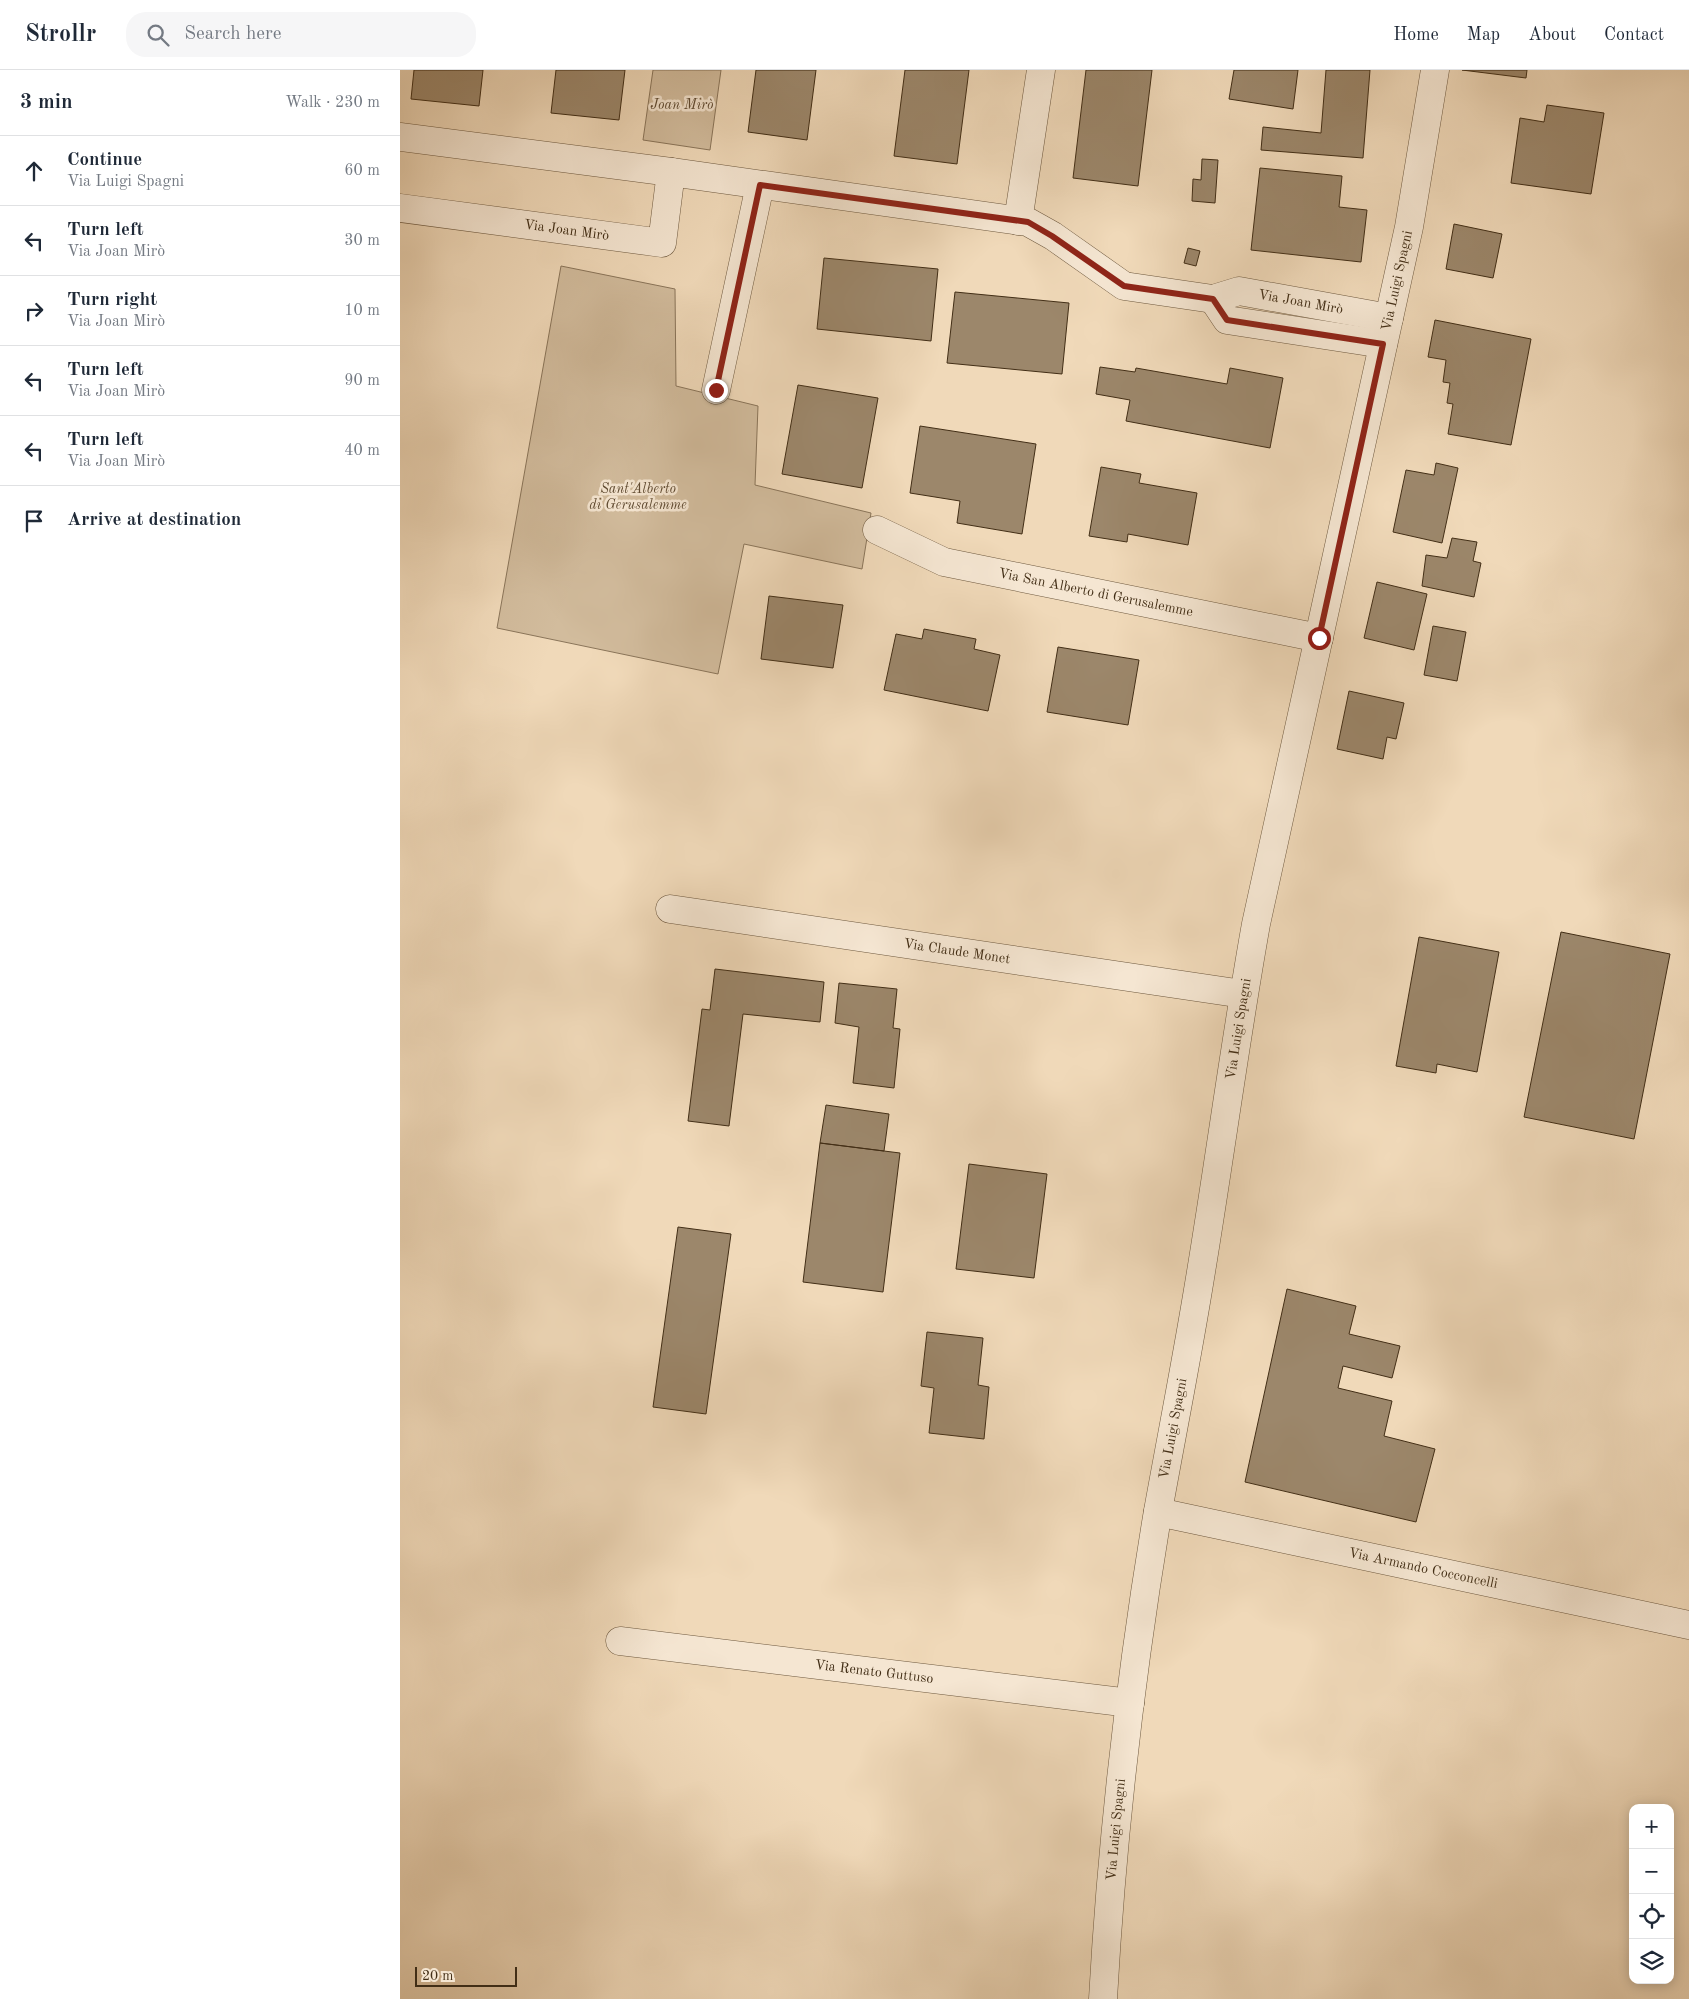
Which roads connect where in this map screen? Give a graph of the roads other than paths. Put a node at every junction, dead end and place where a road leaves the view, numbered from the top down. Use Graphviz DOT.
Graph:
graph roads {
  1 [pos="1041,70"];
  2 [pos="1435,70"];
  3 [pos="400,136"];
  4 [pos="671,172"];
  5 [pos="760,185"];
  6 [pos="400,208"];
  7 [pos="1018,221"];
  8 [pos="1386,331"];
  9 [pos="716,390"];
  10 [pos="877,530"];
  11 [pos="1319,638"];
  12 [pos="670,909"];
  13 [pos="1243,994"];
  14 [pos="1158,1512"];
  15 [pos="1689,1626"];
  16 [pos="620,1641"];
  17 [pos="1130,1703"];
  18 [pos="1103,1999"];
  1 -- 7 [label="street"];
  2 -- 8 [label="street, Via Luigi Spagni"];
  3 -- 4 [label="street, Via Joan Mirò"];
  4 -- 5 [label="street, Via Joan Mirò"];
  4 -- 6 [label="street, Via Joan Mirò"];
  5 -- 7 [label="street, Via Joan Mirò"];
  5 -- 9 [label="street"];
  7 -- 8 [label="street, Via Joan Mirò"];
  8 -- 11 [label="street, Via Luigi Spagni"];
  10 -- 11 [label="street, Via San Alberto di Gerusalemme"];
  11 -- 13 [label="street, Via Luigi Spagni"];
  12 -- 13 [label="street, Via Claude Monet"];
  13 -- 14 [label="street, Via Luigi Spagni"];
  14 -- 15 [label="street, Via Armando Cocconcelli"];
  14 -- 17 [label="street, Via Luigi Spagni"];
  16 -- 17 [label="street, Via Renato Guttuso"];
  17 -- 18 [label="street, Via Luigi Spagni"];
}
